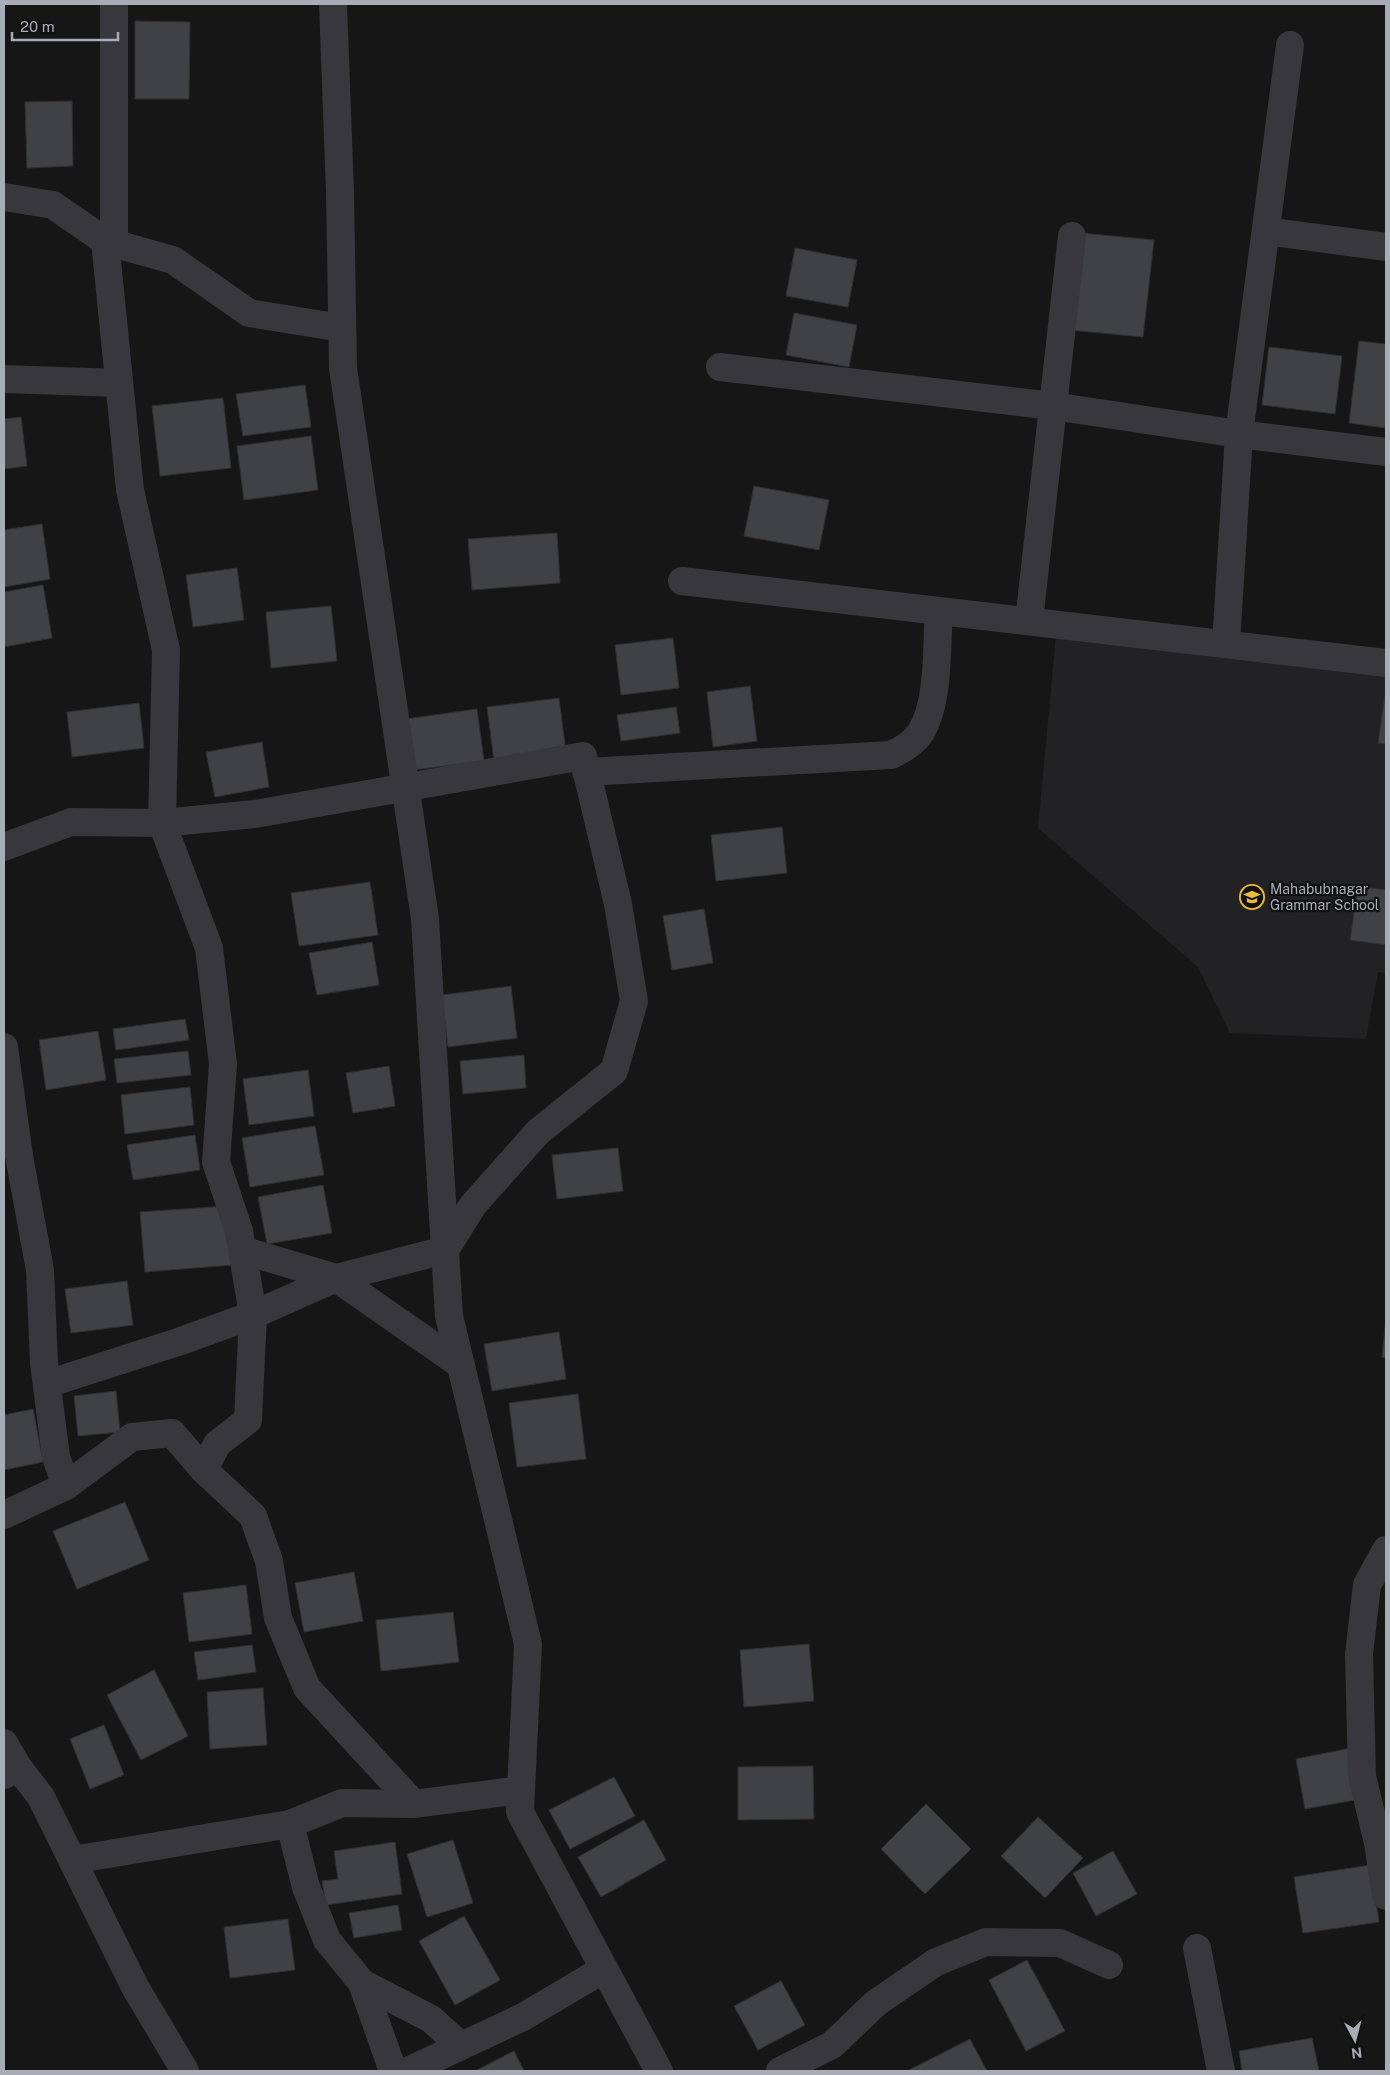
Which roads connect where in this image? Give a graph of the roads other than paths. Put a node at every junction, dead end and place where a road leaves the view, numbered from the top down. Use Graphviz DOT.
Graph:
graph roads {
  1 [pos="114,4"];
  2 [pos="333,4"];
  3 [pos="1290,45"];
  4 [pos="4,197"];
  5 [pos="1266,231"];
  6 [pos="1072,236"];
  7 [pos="109,242"];
  8 [pos="1386,247"];
  9 [pos="342,328"];
  10 [pos="720,367"];
  11 [pos="4,379"];
  12 [pos="119,383"];
  13 [pos="1052,406"];
  14 [pos="1239,434"];
  15 [pos="1386,452"];
  16 [pos="682,580"];
  17 [pos="939,611"];
  18 [pos="1029,622"];
  19 [pos="1226,644"];
  20 [pos="1386,663"];
  21 [pos="586,772"];
  22 [pos="405,787"];
  23 [pos="162,822"];
  24 [pos="7,840"];
  25 [pos="5,1063"];
  26 [pos="242,1250"];
  27 [pos="445,1250"];
  28 [pos="336,1278"];
  29 [pos="253,1315"];
  30 [pos="461,1365"];
  31 [pos="47,1384"];
  32 [pos="204,1470"];
  33 [pos="66,1486"];
  34 [pos="4,1515"];
  35 [pos="1386,1550"];
  36 [pos="4,1743"];
  37 [pos="11,1771"];
  38 [pos="521,1790"];
  39 [pos="414,1804"];
  40 [pos="290,1824"];
  41 [pos="72,1860"];
  42 [pos="1386,1896"];
  43 [pos="1197,1948"];
  44 [pos="1109,1965"];
  45 [pos="604,1969"];
  46 [pos="362,1983"];
  47 [pos="461,2046"];
  48 [pos="181,2070"];
  49 [pos="393,2071"];
  50 [pos="408,2071"];
  51 [pos="659,2071"];
  52 [pos="780,2071"];
  53 [pos="1221,2071"];
  1 -- 7 [label="street"];
  2 -- 9 [label="street"];
  3 -- 5 [label="street"];
  4 -- 7 [label="street"];
  5 -- 8 [label="street"];
  5 -- 14 [label="street"];
  6 -- 13 [label="street"];
  7 -- 9 [label="street"];
  7 -- 12 [label="street"];
  9 -- 22 [label="street"];
  10 -- 13 [label="street"];
  11 -- 12 [label="street"];
  12 -- 23 [label="street"];
  13 -- 14 [label="street"];
  13 -- 18 [label="street"];
  14 -- 15 [label="street"];
  14 -- 19 [label="street"];
  16 -- 17 [label="street"];
  17 -- 18 [label="street"];
  17 -- 21 [label="street"];
  18 -- 19 [label="street"];
  19 -- 20 [label="street"];
  21 -- 22 [label="street"];
  21 -- 27 [label="street"];
  22 -- 23 [label="street"];
  22 -- 27 [label="street"];
  23 -- 24 [label="street"];
  23 -- 26 [label="street"];
  25 -- 31 [label="street"];
  26 -- 28 [label="street"];
  26 -- 29 [label="street"];
  27 -- 28 [label="street"];
  27 -- 30 [label="street"];
  28 -- 29 [label="street"];
  28 -- 30 [label="street"];
  29 -- 31 [label="street"];
  29 -- 32 [label="street"];
  30 -- 38 [label="street"];
  31 -- 33 [label="street"];
  32 -- 33 [label="street"];
  32 -- 39 [label="street"];
  33 -- 34 [label="street"];
  35 -- 42 [label="street"];
  36 -- 37 [label="street"];
  37 -- 41 [label="street"];
  38 -- 39 [label="street"];
  38 -- 45 [label="street"];
  39 -- 40 [label="street"];
  40 -- 41 [label="street"];
  40 -- 46 [label="street"];
  41 -- 48 [label="street"];
  43 -- 53 [label="street"];
  44 -- 52 [label="street"];
  45 -- 47 [label="street"];
  45 -- 51 [label="street"];
  46 -- 47 [label="street"];
  46 -- 49 [label="street"];
  47 -- 50 [label="street"];
}
